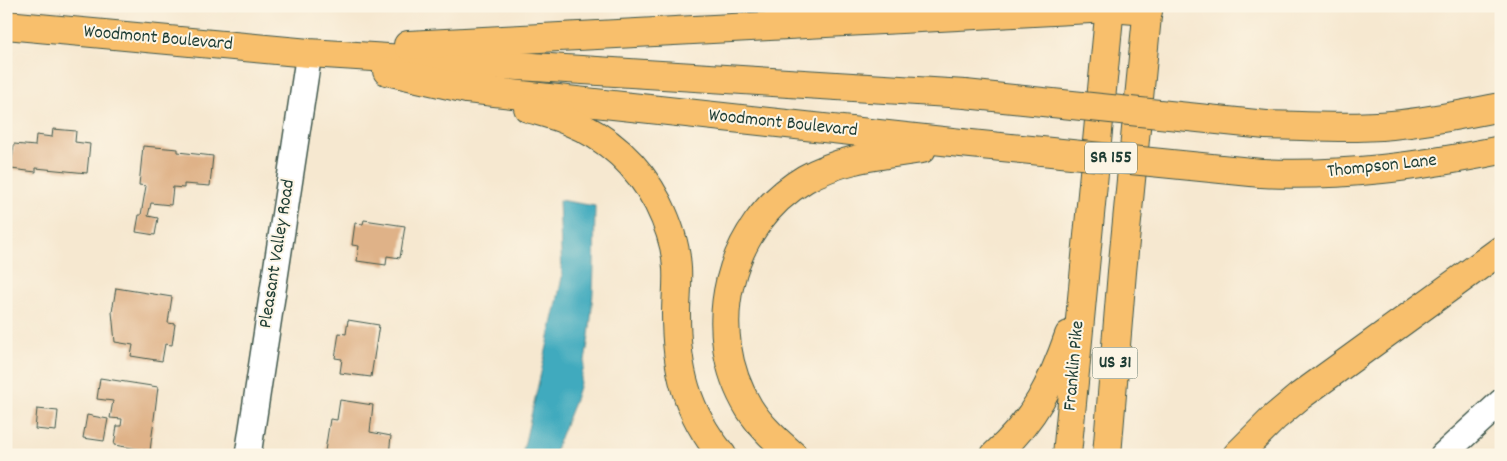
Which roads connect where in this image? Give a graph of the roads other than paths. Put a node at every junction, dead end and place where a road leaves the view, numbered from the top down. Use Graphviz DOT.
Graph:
graph roads {
  1 [pos="1110,7"];
  2 [pos="1148,9"];
  3 [pos="6,25"];
  4 [pos="309,53"];
  5 [pos="466,89"];
  6 [pos="1501,107"];
  7 [pos="961,143"];
  8 [pos="1501,150"];
  9 [pos="1262,172"];
  10 [pos="1501,250"];
  11 [pos="1083,278"];
  12 [pos="1501,402"];
  13 [pos="248,455"];
  14 [pos="722,455"];
  15 [pos="794,455"];
  16 [pos="995,455"];
  17 [pos="1067,455"];
  18 [pos="1107,455"];
  19 [pos="1237,455"];
  20 [pos="1443,455"];
  1 -- 2 [label="main road"];
  1 -- 4 [label="main road"];
  1 -- 11 [label="main road, US 31"];
  2 -- 18 [label="main road, Franklin Pike / US 31"];
  3 -- 4 [label="main road, Woodmont Boulevard"];
  4 -- 5 [label="main road, Woodmont Boulevard"];
  4 -- 6 [label="main road, Woodmont Boulevard, bridge"];
  4 -- 13 [label="street, Pleasant Valley Road"];
  5 -- 7 [label="main road, Woodmont Boulevard"];
  5 -- 14 [label="main road"];
  7 -- 9 [label="main road, Woodmont Boulevard / SR 155, bridge"];
  7 -- 15 [label="main road"];
  8 -- 9 [label="main road, Thompson Lane / SR 155"];
  10 -- 19 [label="main road"];
  11 -- 16 [label="main road"];
  11 -- 17 [label="main road, Franklin Pike / US 31"];
  12 -- 20 [label="street"];
}
